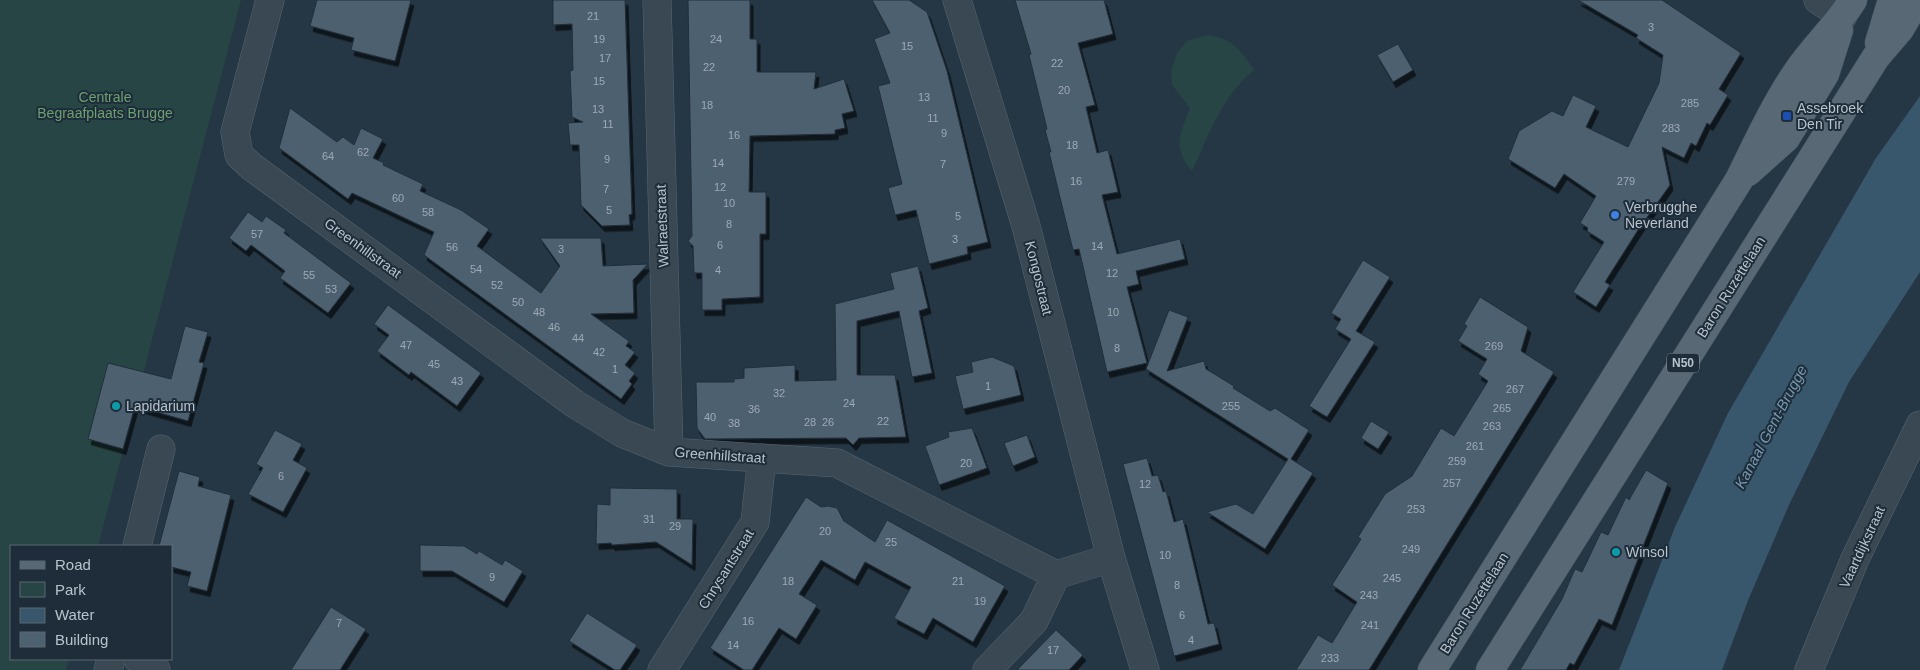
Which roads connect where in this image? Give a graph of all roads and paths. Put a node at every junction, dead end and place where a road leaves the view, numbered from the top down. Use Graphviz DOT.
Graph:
graph roads {
  1 [pos="270,0"];
  2 [pos="657,0"];
  3 [pos="958,0"];
  4 [pos="1818,0"];
  5 [pos="1892,0"];
  6 [pos="1917,0"];
  7 [pos="1848,8"];
  8 [pos="1876,56"];
  9 [pos="1920,425"];
  10 [pos="161,449"];
  11 [pos="669,452"];
  12 [pos="762,458"];
  13 [pos="137,545"];
  14 [pos="1111,558"];
  15 [pos="1056,575"];
  16 [pos="140,660"];
  17 [pos="156,670"];
  18 [pos="662,670"];
  19 [pos="987,670"];
  20 [pos="1145,670"];
  21 [pos="1432,670"];
  22 [pos="1490,670"];
  23 [pos="1809,670"];
  1 -- 11 [label="street, Greenhillstraat"];
  2 -- 11 [label="street, Walraetstraat"];
  3 -- 14 [label="street, Kongostraat"];
  4 -- 7 [label="street"];
  5 -- 8 [label="main road, Baron Ruzettelaan / N50"];
  6 -- 8 [label="main road, Baron Ruzettelaan / N50"];
  7 -- 21 [label="main road, Baron Ruzettelaan"];
  8 -- 22 [label="main road, Baron Ruzettelaan / N50"];
  9 -- 23 [label="street, Vaartdijkstraat"];
  10 -- 13 [label="street"];
  11 -- 12 [label="street, Greenhillstraat"];
  12 -- 15 [label="street, Greenhillstraat"];
  12 -- 18 [label="street, Chrysantstraat"];
  14 -- 15 [label="street"];
  14 -- 20 [label="street"];
  15 -- 19 [label="street"];
  16 -- 17 [label="street"];
}
